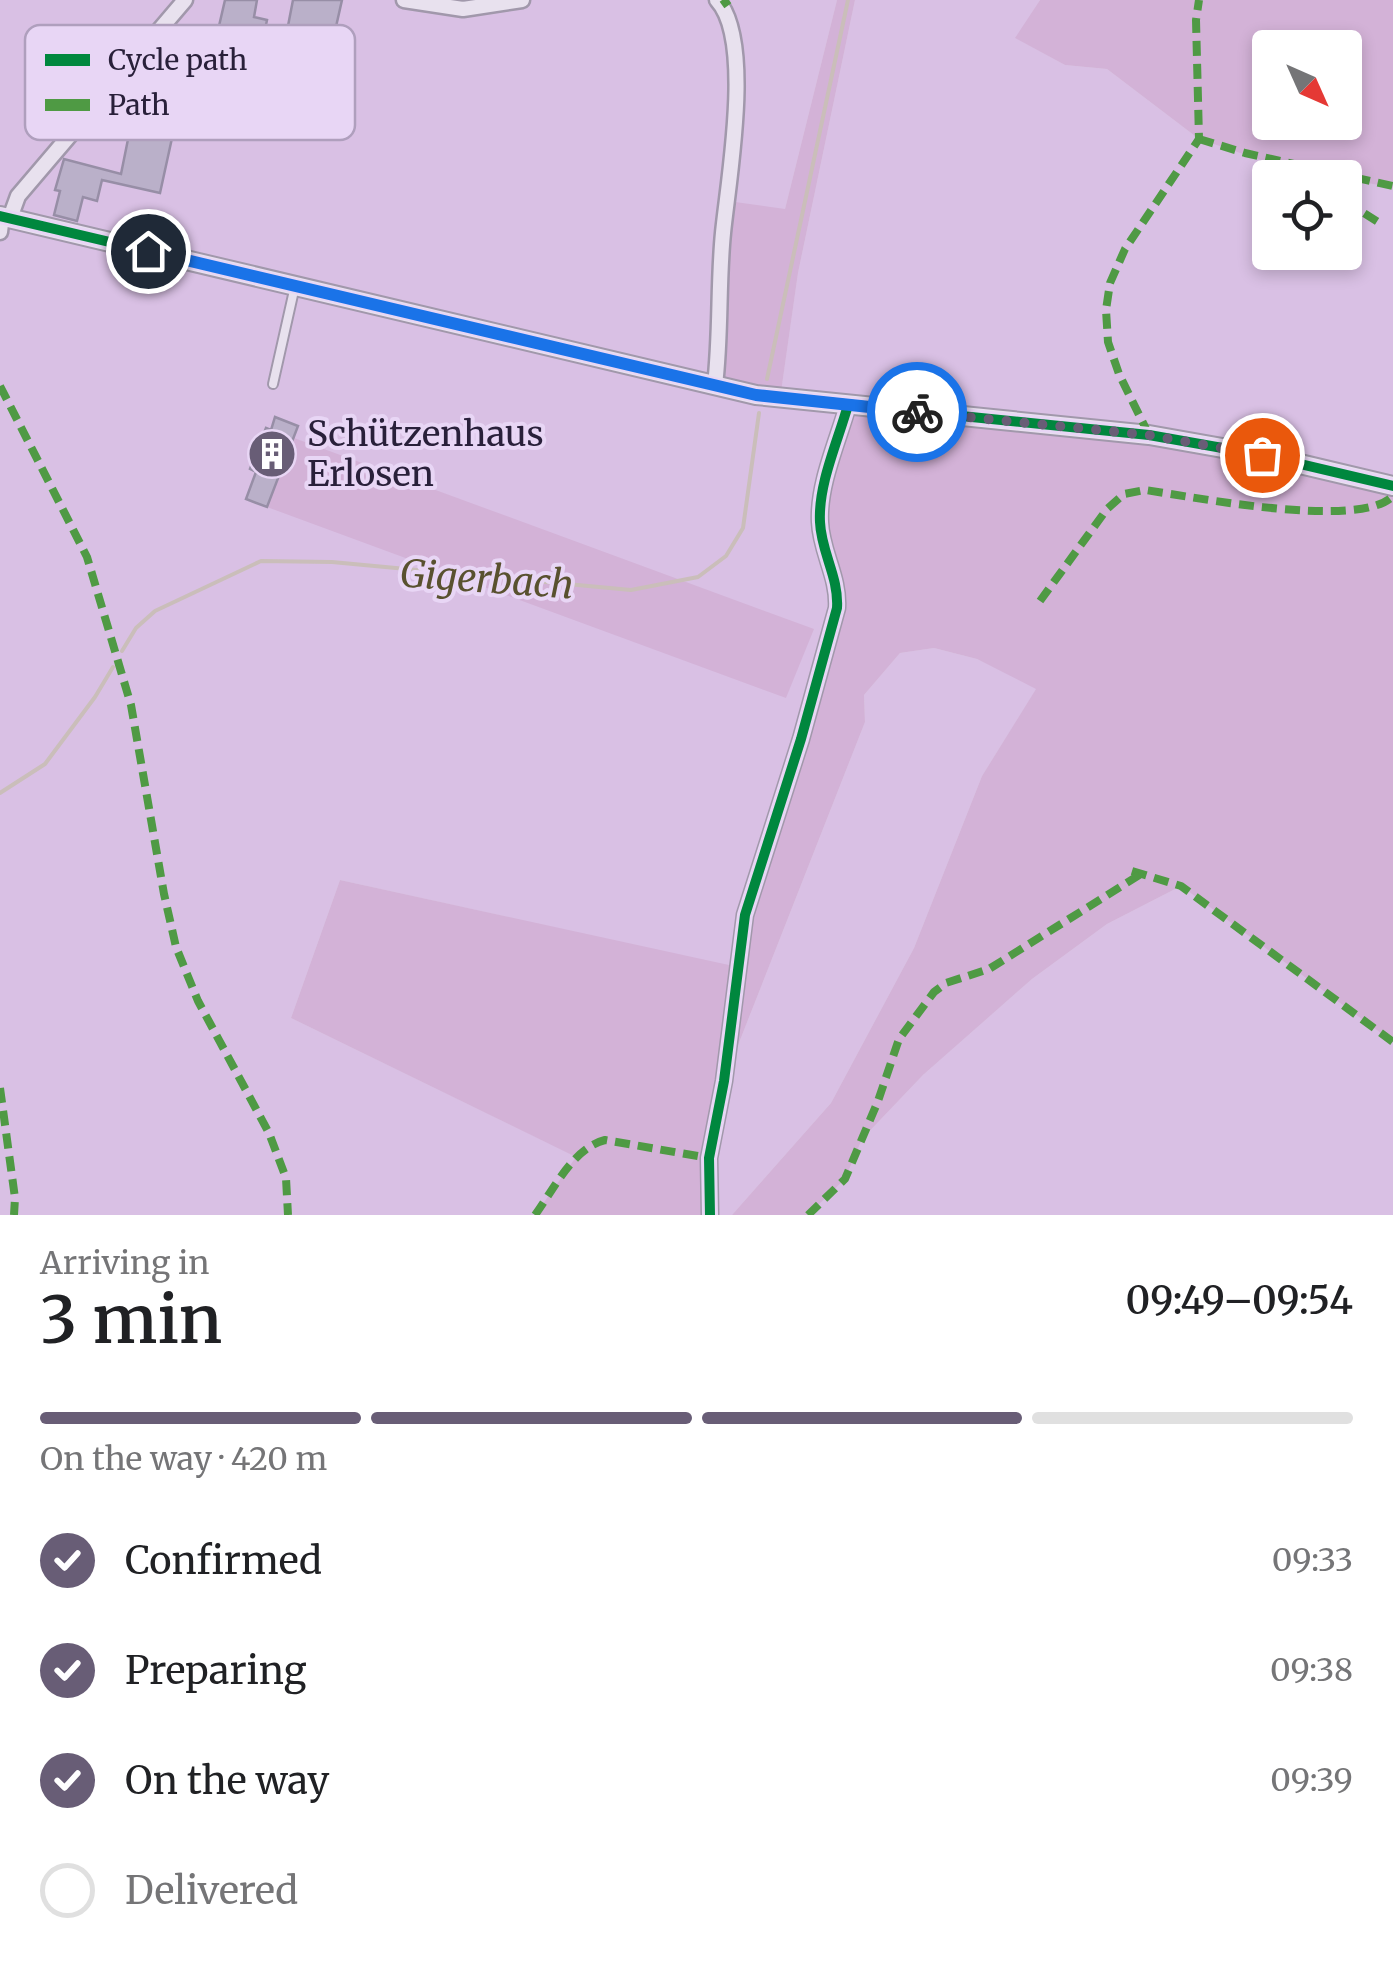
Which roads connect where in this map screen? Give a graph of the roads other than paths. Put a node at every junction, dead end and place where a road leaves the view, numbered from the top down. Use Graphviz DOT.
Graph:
graph roads {
  1 [pos="185,0"];
  2 [pos="404,0"];
  3 [pos="522,0"];
  4 [pos="717,0"];
  5 [pos="164,25"];
  6 [pos="66,140"];
  7 [pos="3,220"];
  8 [pos="295,286"];
  9 [pos="273,384"];
  10 [pos="714,386"];
  11 [pos="848,405"];
  12 [pos="1393,486"];
  13 [pos="710,1215"];
  1 -- 5 [label="street"];
  2 -- 3 [label="street"];
  4 -- 10 [label="street"];
  6 -- 7 [label="street"];
  7 -- 8 [label="street"];
  8 -- 9 [label="lane"];
  8 -- 10 [label="street"];
  10 -- 11 [label="street"];
  11 -- 12 [label="street"];
  11 -- 13 [label="street"];
}
